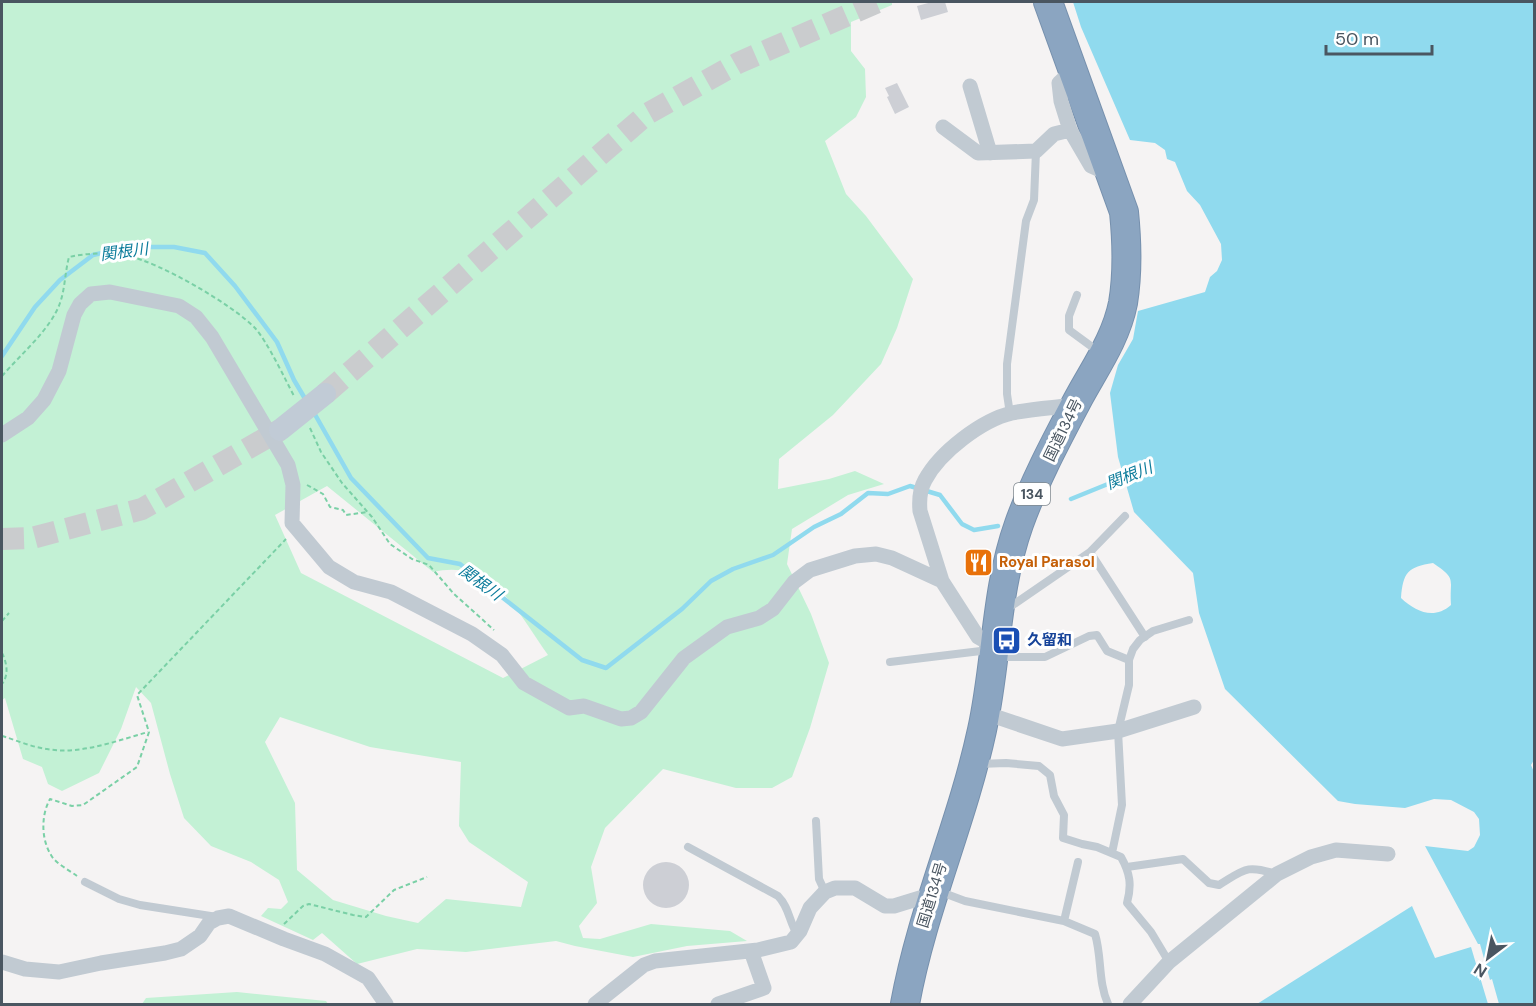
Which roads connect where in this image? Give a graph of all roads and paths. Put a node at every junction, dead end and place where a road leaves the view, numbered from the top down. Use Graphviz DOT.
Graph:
graph roads {
  1 [pos="1048,2"];
  2 [pos="1072,71"];
  3 [pos="970,86"];
  4 [pos="943,127"];
  5 [pos="1070,130"];
  6 [pos="1036,151"];
  7 [pos="990,153"];
  8 [pos="1112,175"];
  9 [pos="1077,295"];
  10 [pos="1103,355"];
  11 [pos="325,394"];
  12 [pos="1076,402"];
  13 [pos="1010,414"];
  14 [pos="280,430"];
  15 [pos="2,435"];
  16 [pos="292,509"];
  17 [pos="368,512"];
  18 [pos="1125,516"];
  19 [pos="297,528"];
  20 [pos="1090,552"];
  21 [pos="942,581"];
  22 [pos="9,613"];
  23 [pos="998,615"];
  24 [pos="1189,620"];
  25 [pos="2,621"];
  26 [pos="1144,637"];
  27 [pos="993,651"];
  28 [pos="2,653"];
  29 [pos="1129,660"];
  30 [pos="890,662"];
  31 [pos="2,684"];
  32 [pos="1194,706"];
  33 [pos="985,713"];
  34 [pos="1118,731"];
  35 [pos="149,732"];
  36 [pos="2,736"];
  37 [pos="973,764"];
  38 [pos="816,821"];
  39 [pos="688,847"];
  40 [pos="1112,854"];
  41 [pos="1388,854"];
  42 [pos="1078,862"];
  43 [pos="1127,867"];
  44 [pos="1277,874"];
  45 [pos="427,877"];
  46 [pos="85,882"];
  47 [pos="825,892"];
  48 [pos="933,895"];
  49 [pos="218,918"];
  50 [pos="1065,921"];
  51 [pos="273,934"];
  52 [pos="797,934"];
  53 [pos="751,951"];
  54 [pos="2,962"];
  55 [pos="1169,962"];
  56 [pos="386,1005"];
  57 [pos="595,1005"];
  58 [pos="718,1005"];
  59 [pos="904,1005"];
  60 [pos="1108,1005"];
  61 [pos="1131,1005"];
  1 -- 2 [label="highway, 国道134号 / 134"];
  2 -- 5 [label="street"];
  2 -- 8 [label="highway, 国道134号 / 134"];
  3 -- 7 [label="street"];
  4 -- 7 [label="street"];
  5 -- 6 [label="street"];
  5 -- 8 [label="street"];
  6 -- 7 [label="street"];
  6 -- 13 [label="lane"];
  8 -- 10 [label="highway, 国道134号 / 134"];
  9 -- 10 [label="lane"];
  10 -- 12 [label="highway, 国道134号 / 134"];
  11 -- 14 [label="main road, bridge"];
  12 -- 13 [label="street"];
  12 -- 23 [label="highway, 国道134号 / 134"];
  13 -- 21 [label="street"];
  15 -- 16 [label="street"];
  16 -- 17 [label="path"];
  16 -- 19 [label="street"];
  18 -- 20 [label="lane"];
  19 -- 21 [label="street"];
  19 -- 35 [label="path"];
  20 -- 23 [label="lane"];
  20 -- 26 [label="lane"];
  21 -- 27 [label="street"];
  22 -- 25 [label="path"];
  23 -- 27 [label="highway, 国道134号 / 134"];
  24 -- 26 [label="lane"];
  26 -- 29 [label="lane"];
  27 -- 29 [label="lane"];
  27 -- 30 [label="lane"];
  27 -- 33 [label="highway, 国道134号 / 134"];
  28 -- 31 [label="path"];
  29 -- 34 [label="lane"];
  32 -- 34 [label="street"];
  33 -- 34 [label="street"];
  33 -- 37 [label="highway, 国道134号 / 134"];
  34 -- 40 [label="lane"];
  35 -- 36 [label="path"];
  35 -- 46 [label="path"];
  37 -- 40 [label="lane"];
  37 -- 48 [label="highway, 国道134号 / 134"];
  38 -- 47 [label="lane"];
  39 -- 52 [label="lane"];
  40 -- 43 [label="lane"];
  41 -- 44 [label="street"];
  42 -- 50 [label="lane"];
  43 -- 44 [label="lane"];
  43 -- 55 [label="lane"];
  44 -- 55 [label="street"];
  45 -- 51 [label="path"];
  46 -- 49 [label="lane"];
  47 -- 48 [label="street"];
  47 -- 52 [label="street"];
  48 -- 50 [label="lane"];
  48 -- 59 [label="highway, 国道134号 / 134"];
  49 -- 51 [label="street"];
  49 -- 54 [label="street"];
  50 -- 60 [label="lane"];
  51 -- 56 [label="street"];
  52 -- 53 [label="street"];
  53 -- 57 [label="street"];
  53 -- 58 [label="street"];
  55 -- 61 [label="street"];
}
